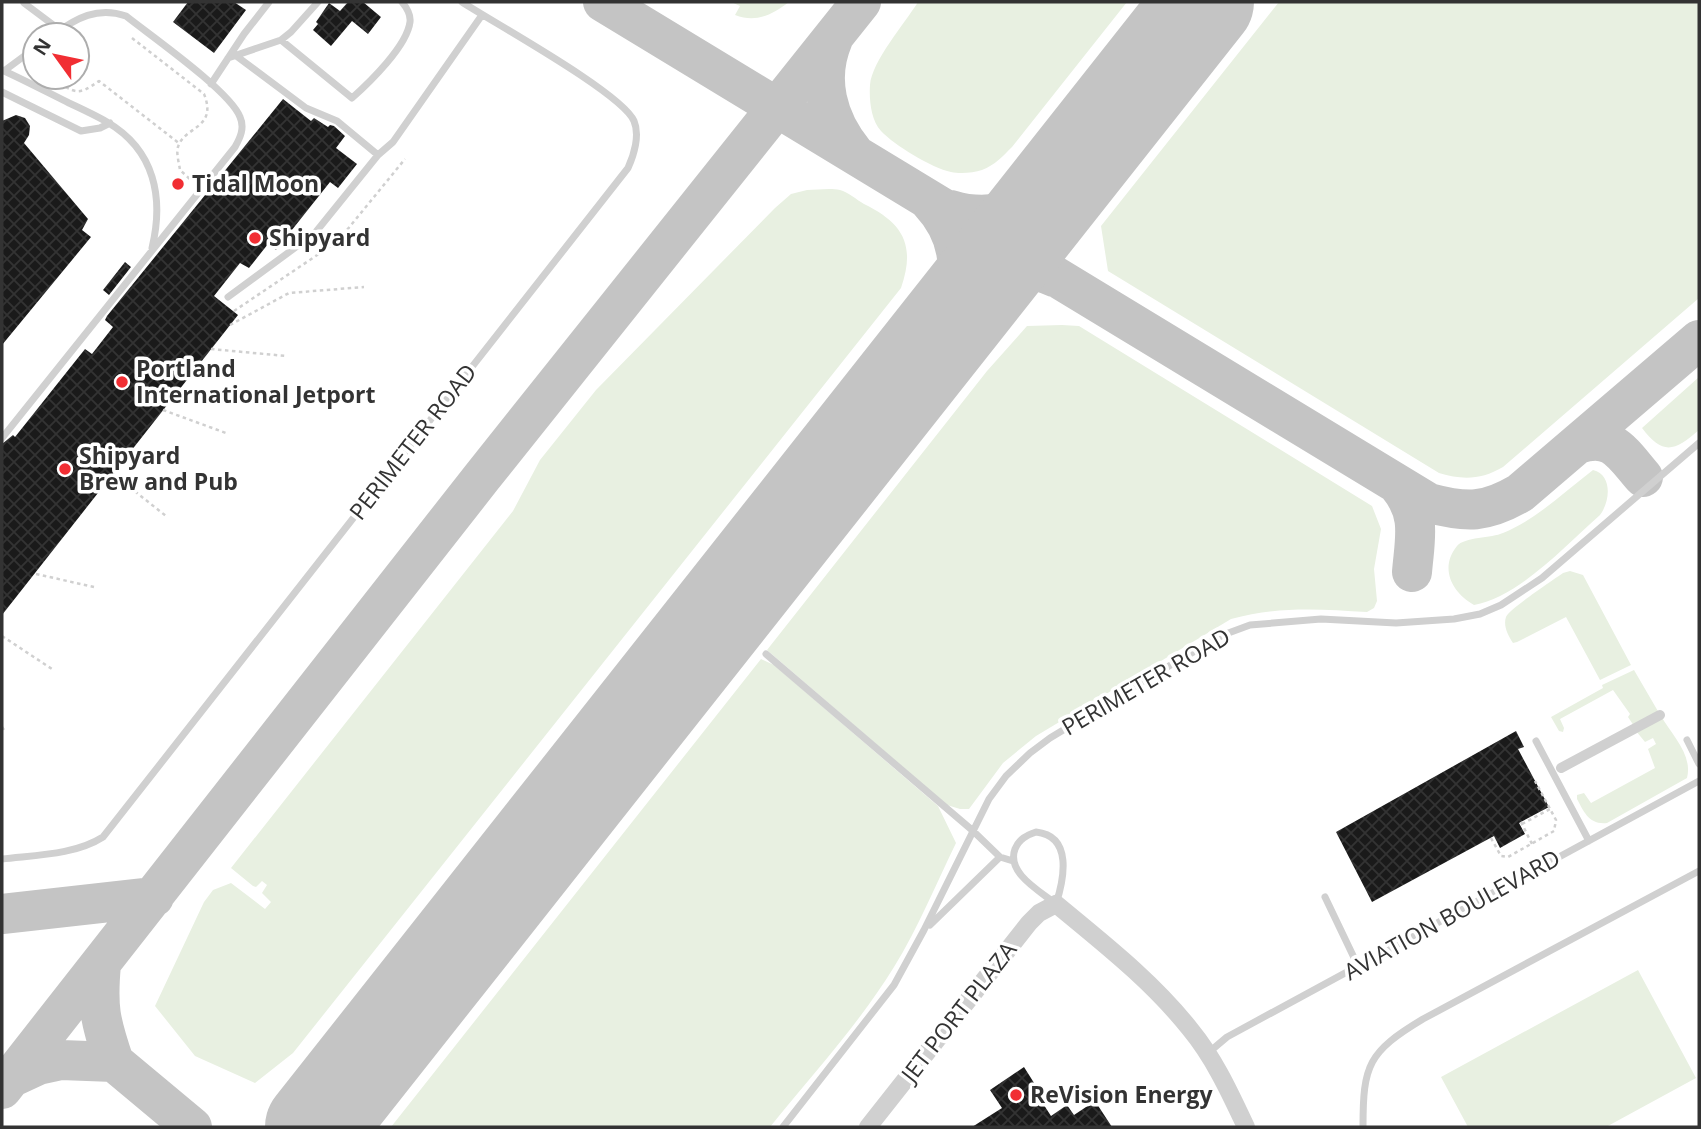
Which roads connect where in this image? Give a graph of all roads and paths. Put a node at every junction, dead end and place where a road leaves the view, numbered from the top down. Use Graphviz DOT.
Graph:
graph roads {
  1 [pos="269,2"];
  2 [pos="318,2"];
  3 [pos="402,2"];
  4 [pos="462,2"];
  5 [pos="24,3"];
  6 [pos="482,15"];
  7 [pos="43,21"];
  8 [pos="75,21"];
  9 [pos="132,38"];
  10 [pos="281,40"];
  11 [pos="232,56"];
  12 [pos="21,58"];
  13 [pos="3,70"];
  14 [pos="211,84"];
  15 [pos="91,86"];
  16 [pos="2,92"];
  17 [pos="110,123"];
  18 [pos="180,144"];
  19 [pos="378,155"];
  20 [pos="405,159"];
  21 [pos="202,188"];
  22 [pos="151,252"];
  23 [pos="364,287"];
  24 [pos="228,297"];
  25 [pos="234,311"];
  26 [pos="230,325"];
  27 [pos="211,349"];
  28 [pos="286,356"];
  29 [pos="163,411"];
  30 [pos="226,433"];
  31 [pos="2,438"];
  32 [pos="1699,443"];
  33 [pos="113,474"];
  34 [pos="166,516"];
  35 [pos="36,573"];
  36 [pos="94,587"];
  37 [pos="2,636"];
  38 [pos="766,654"];
  39 [pos="52,669"];
  40 [pos="1660,715"];
  41 [pos="1687,740"];
  42 [pos="1536,741"];
  43 [pos="1699,764"];
  44 [pos="1561,768"];
  45 [pos="1699,780"];
  46 [pos="1535,781"];
  47 [pos="1550,809"];
  48 [pos="972,830"];
  49 [pos="1491,838"];
  50 [pos="1589,841"];
  51 [pos="1532,844"];
  52 [pos="1000,858"];
  53 [pos="2,859"];
  54 [pos="1013,861"];
  55 [pos="1699,870"];
  56 [pos="1325,897"];
  57 [pos="1056,904"];
  58 [pos="925,930"];
  59 [pos="1358,966"];
  60 [pos="1207,1054"];
  61 [pos="783,1127"];
  62 [pos="867,1127"];
  63 [pos="1246,1127"];
  64 [pos="1363,1127"];
  1 -- 11 [label="lane"];
  2 -- 10 [label="lane"];
  3 -- 10 [label="lane"];
  4 -- 6 [label="lane, PERIMETER ROAD"];
  5 -- 7 [label="lane"];
  6 -- 19 [label="lane"];
  6 -- 53 [label="lane, PERIMETER ROAD"];
  8 -- 14 [label="lane"];
  9 -- 18 [label="path"];
  10 -- 11 [label="lane"];
  11 -- 14 [label="lane"];
  11 -- 19 [label="lane"];
  12 -- 13 [label="lane"];
  13 -- 17 [label="lane"];
  14 -- 21 [label="lane"];
  15 -- 18 [label="path"];
  16 -- 17 [label="lane"];
  17 -- 22 [label="lane"];
  18 -- 21 [label="path"];
  19 -- 24 [label="lane"];
  20 -- 25 [label="path"];
  21 -- 22 [label="lane"];
  22 -- 31 [label="lane"];
  23 -- 26 [label="path"];
  27 -- 28 [label="path"];
  29 -- 30 [label="path"];
  32 -- 48 [label="lane, PERIMETER ROAD"];
  33 -- 34 [label="path"];
  35 -- 36 [label="path"];
  37 -- 39 [label="path"];
  38 -- 48 [label="lane"];
  40 -- 44 [label="street"];
  41 -- 43 [label="lane"];
  42 -- 50 [label="lane"];
  45 -- 50 [label="lane, AVIATION BOULEVARD"];
  46 -- 47 [label="path"];
  47 -- 51 [label="path"];
  47 -- 51 [label="path"];
  48 -- 52 [label="lane"];
  48 -- 58 [label="lane, PERIMETER ROAD"];
  49 -- 51 [label="path"];
  50 -- 59 [label="lane, AVIATION BOULEVARD"];
  52 -- 54 [label="lane"];
  52 -- 58 [label="lane"];
  54 -- 57 [label="lane"];
  54 -- 57 [label="lane"];
  55 -- 64 [label="lane"];
  56 -- 59 [label="lane"];
  57 -- 60 [label="street"];
  57 -- 62 [label="street, JET PORT PLAZA"];
  58 -- 61 [label="lane, PERIMETER ROAD"];
  59 -- 60 [label="lane, AVIATION BOULEVARD"];
  60 -- 63 [label="street"];
}
